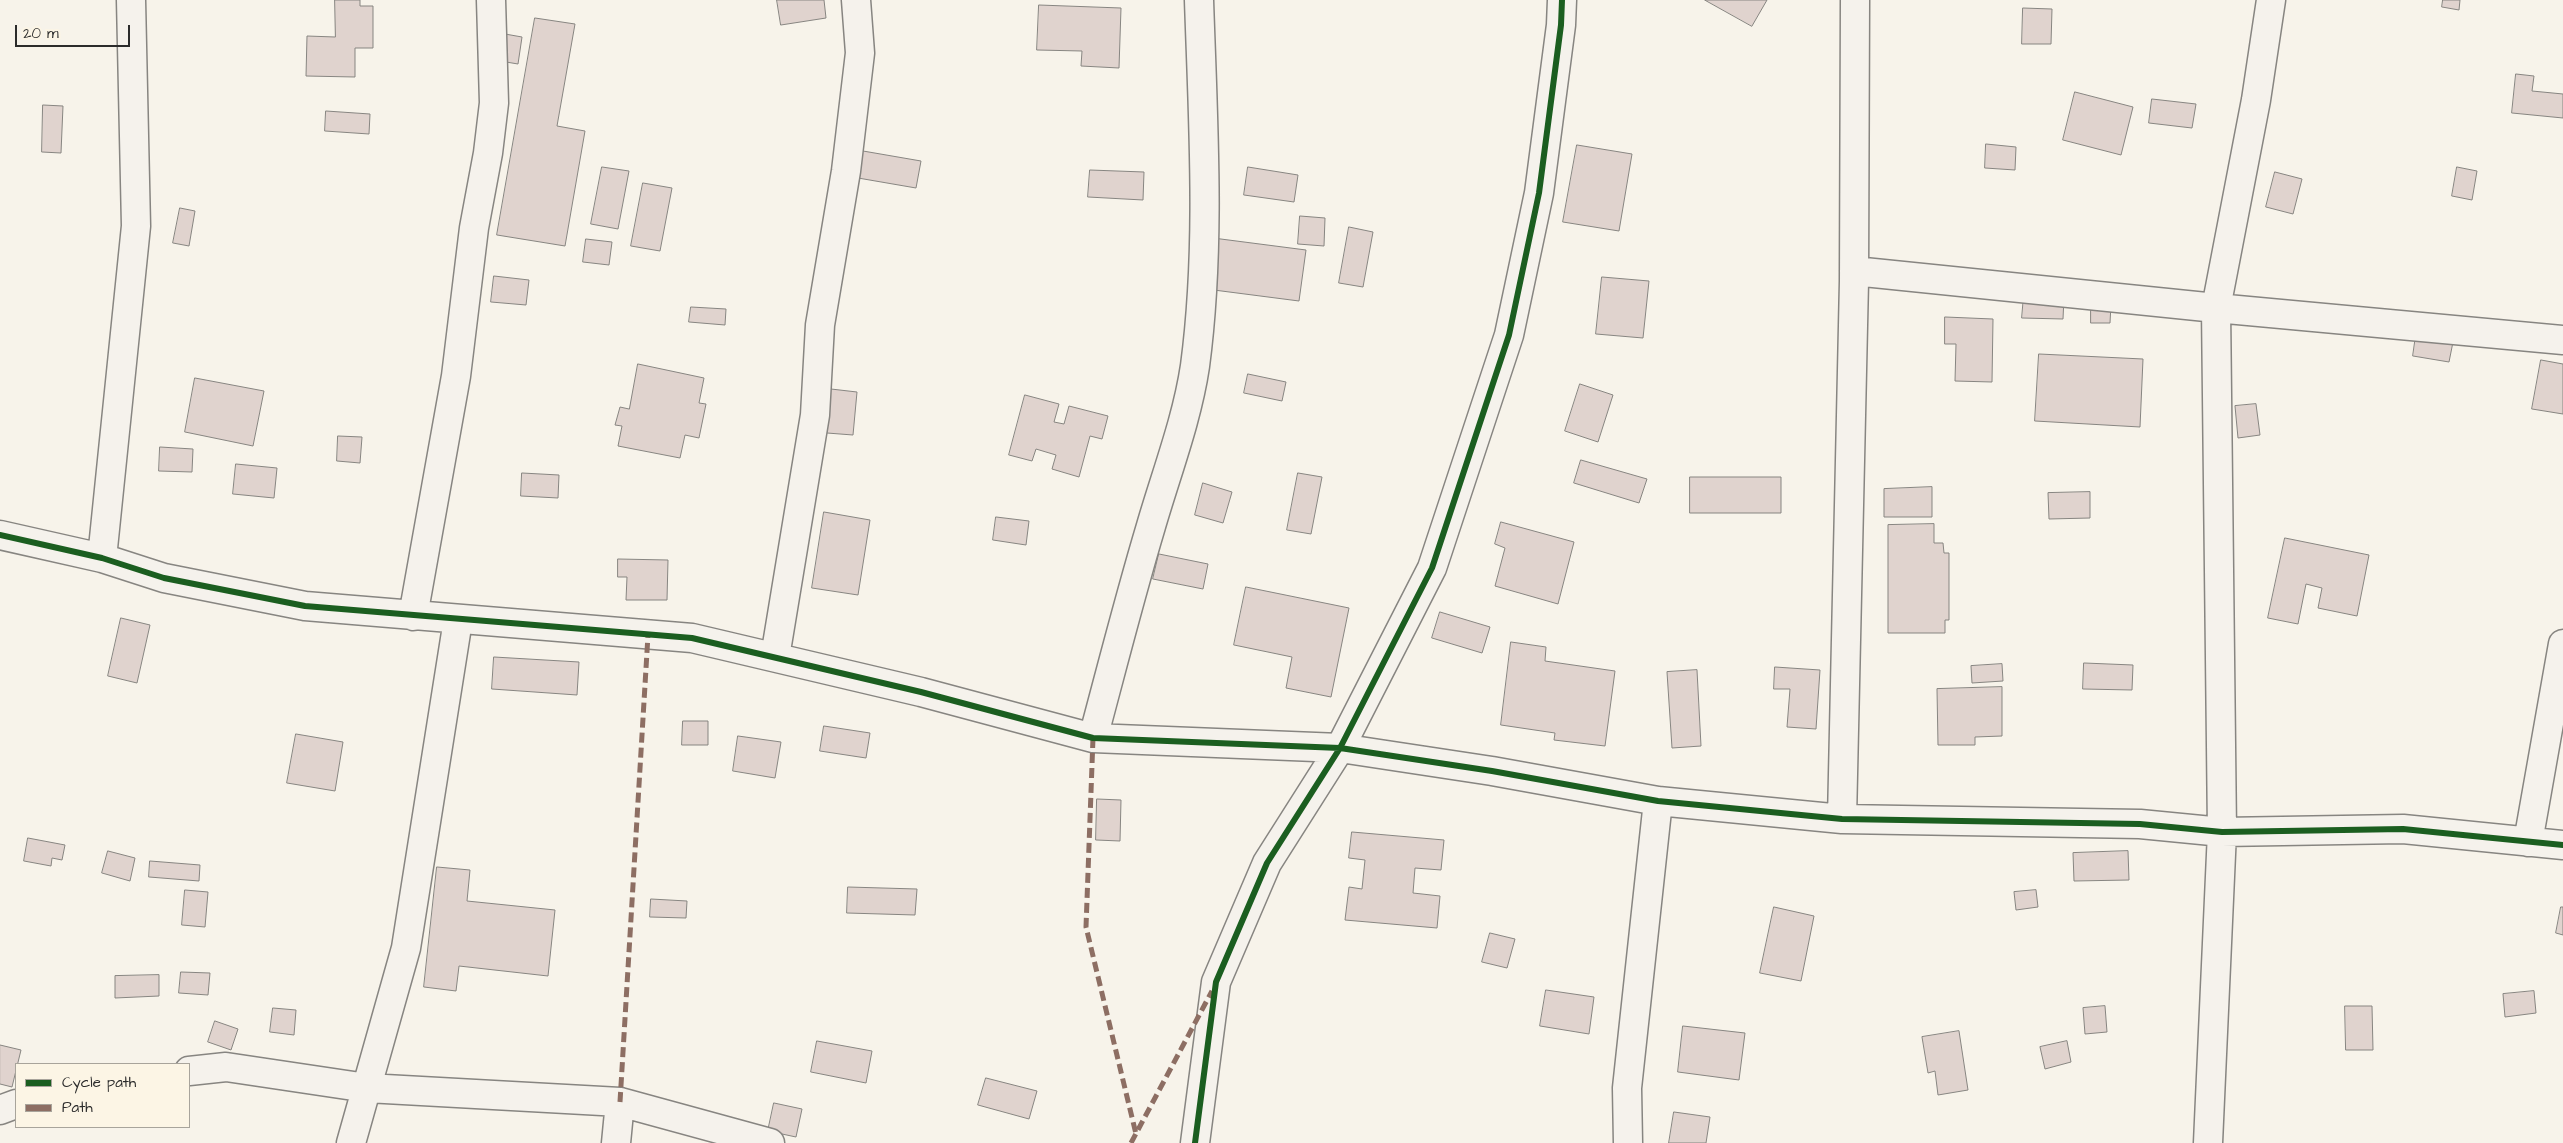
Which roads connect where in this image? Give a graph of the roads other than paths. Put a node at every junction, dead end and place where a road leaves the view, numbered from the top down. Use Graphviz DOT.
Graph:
graph roads {
  1 [pos="131,0"];
  2 [pos="491,0"];
  3 [pos="856,0"];
  4 [pos="1199,0"];
  5 [pos="1562,0"];
  6 [pos="1855,0"];
  7 [pos="2270,0"];
  8 [pos="1854,271"];
  9 [pos="2216,308"];
  10 [pos="2563,340"];
  11 [pos="0,535"];
  12 [pos="102,558"];
  13 [pos="413,616"];
  14 [pos="458,620"];
  15 [pos="2563,644"];
  16 [pos="774,657"];
  17 [pos="1094,738"];
  18 [pos="1340,748"];
  19 [pos="1658,801"];
  20 [pos="1842,819"];
  21 [pos="2222,832"];
  22 [pos="2528,842"];
  23 [pos="2563,845"];
  24 [pos="190,1071"];
  25 [pos="367,1088"];
  26 [pos="620,1102"];
  27 [pos="15,1104"];
  28 [pos="0,1110"];
  29 [pos="351,1143"];
  30 [pos="616,1143"];
  31 [pos="770,1143"];
  32 [pos="1195,1143"];
  33 [pos="1628,1143"];
  34 [pos="2208,1143"];
  1 -- 12 [label="street"];
  2 -- 13 [label="street"];
  3 -- 16 [label="street"];
  4 -- 17 [label="street"];
  5 -- 18 [label="street"];
  6 -- 8 [label="street"];
  7 -- 9 [label="street"];
  8 -- 9 [label="street"];
  8 -- 20 [label="street"];
  9 -- 10 [label="street"];
  9 -- 21 [label="street"];
  11 -- 12 [label="street"];
  12 -- 13 [label="street"];
  13 -- 14 [label="street"];
  14 -- 16 [label="street"];
  14 -- 25 [label="street"];
  15 -- 22 [label="street"];
  16 -- 17 [label="street"];
  17 -- 18 [label="street"];
  18 -- 19 [label="street"];
  18 -- 32 [label="street"];
  19 -- 20 [label="street"];
  19 -- 33 [label="street"];
  20 -- 21 [label="street"];
  21 -- 22 [label="street"];
  21 -- 34 [label="street"];
  22 -- 23 [label="street"];
  24 -- 25 [label="street"];
  25 -- 26 [label="street"];
  25 -- 29 [label="street"];
  26 -- 30 [label="street"];
  26 -- 31 [label="street"];
  27 -- 28 [label="street"];
}
